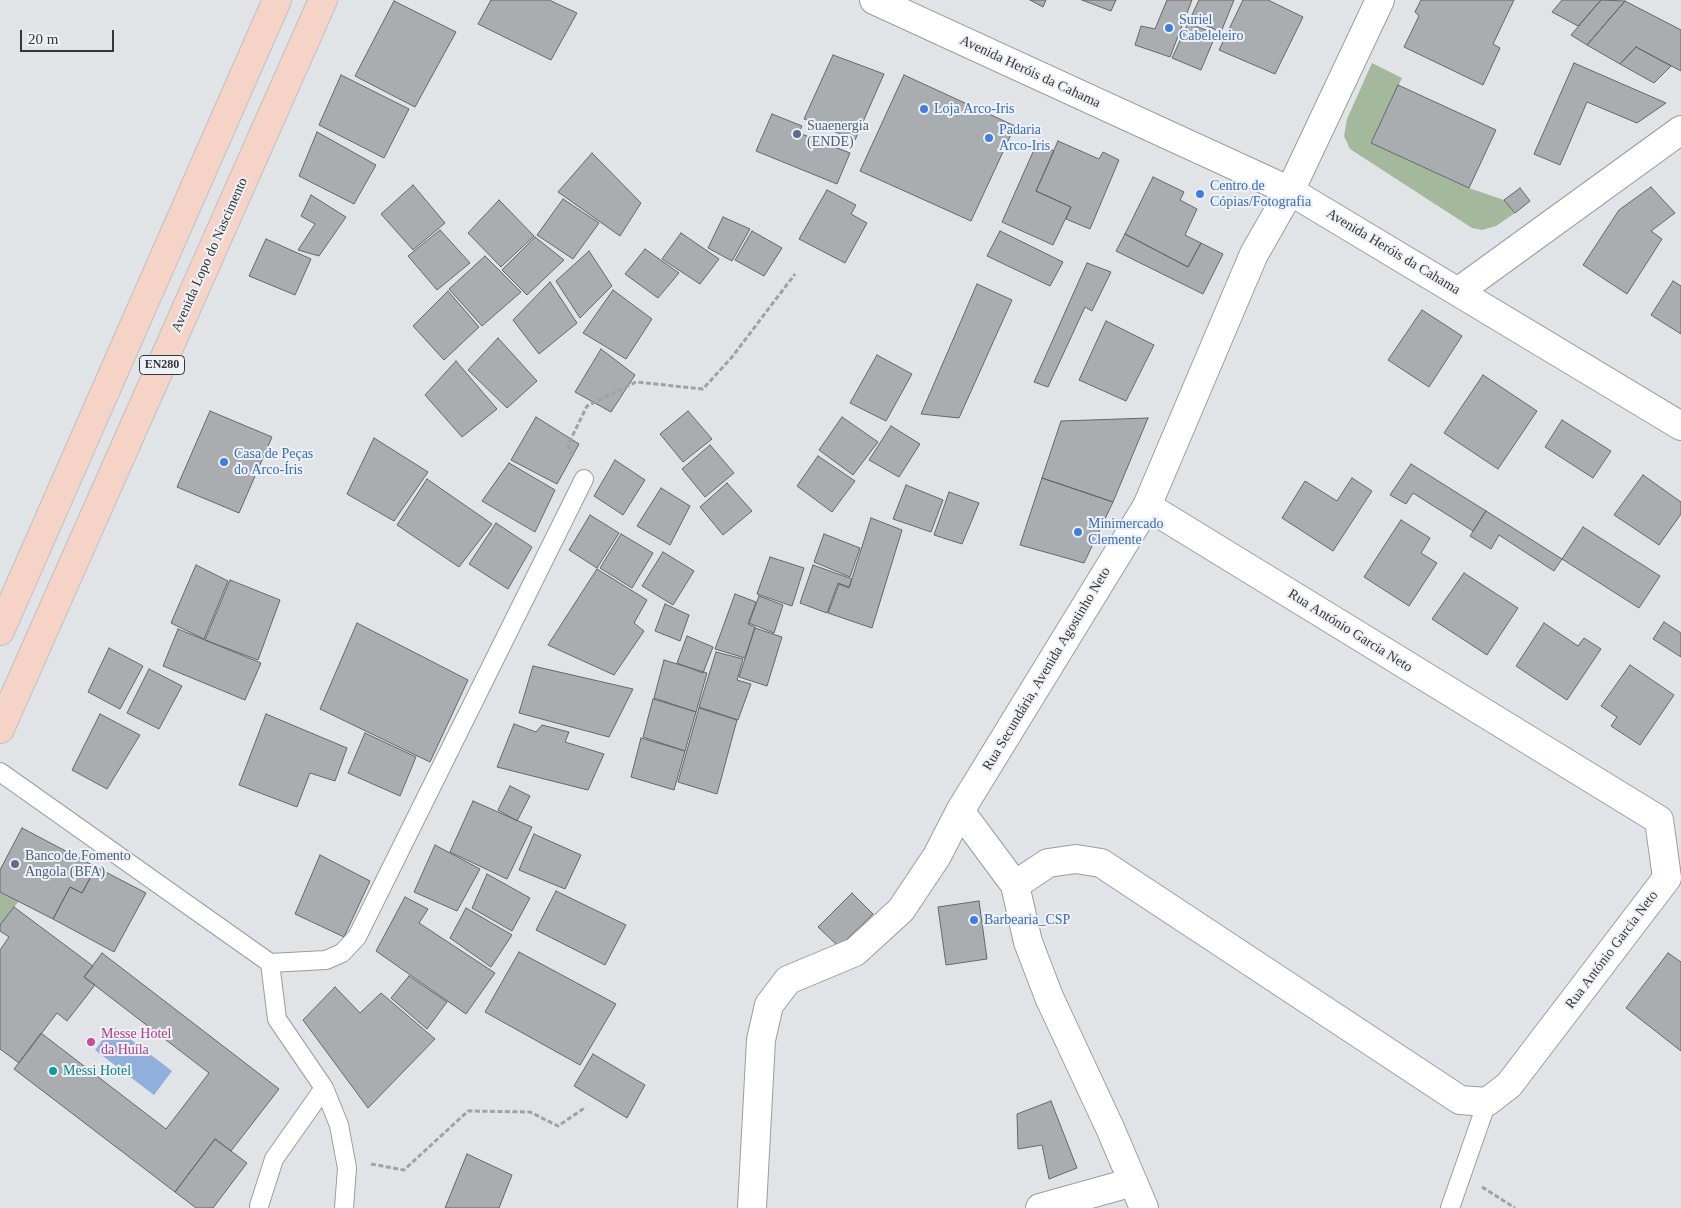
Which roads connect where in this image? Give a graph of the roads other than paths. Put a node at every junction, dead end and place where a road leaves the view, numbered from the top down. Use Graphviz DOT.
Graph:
graph roads {
  1 [pos="277,0"];
  2 [pos="323,0"];
  3 [pos="874,0"];
  4 [pos="1380,0"];
  5 [pos="1681,130"];
  6 [pos="1290,191"];
  7 [pos="1459,291"];
  8 [pos="1681,426"];
  9 [pos="584,479"];
  10 [pos="1147,506"];
  11 [pos="0,632"];
  12 [pos="7,697"];
  13 [pos="0,729"];
  14 [pos="0,772"];
  15 [pos="960,811"];
  16 [pos="1670,818"];
  17 [pos="1674,877"];
  18 [pos="1015,885"];
  19 [pos="270,963"];
  20 [pos="324,1088"];
  21 [pos="1487,1102"];
  22 [pos="1133,1182"];
  23 [pos="259,1206"];
  24 [pos="344,1208"];
  25 [pos="752,1208"];
  26 [pos="1040,1208"];
  27 [pos="1144,1208"];
  28 [pos="1450,1208"];
  1 -- 11 [label="main road, EN280"];
  2 -- 12 [label="main road, Avenida Lopo do Nascimento / EN280"];
  3 -- 6 [label="street, Avenida Heróis da Cahama"];
  4 -- 6 [label="street, Rua Secundária, Avenida Agostinho Neto"];
  5 -- 7 [label="street"];
  6 -- 7 [label="street, Avenida Heróis da Cahama"];
  6 -- 10 [label="street, Rua Secundária, Avenida Agostinho Neto"];
  7 -- 8 [label="street, Avenida Heróis da Cahama"];
  9 -- 19 [label="lane"];
  10 -- 15 [label="street, Rua Secundária, Avenida Agostinho Neto"];
  10 -- 16 [label="street, Rua António Garcia Neto"];
  12 -- 13 [label="main road, Avenida Lopo do Nascimento / EN280"];
  14 -- 19 [label="lane"];
  15 -- 18 [label="street"];
  15 -- 25 [label="street, Rua Secundária, Avenida Agostinho Neto"];
  16 -- 17 [label="street, Rua António Garcia Neto"];
  17 -- 21 [label="street, Rua António Garcia Neto"];
  18 -- 21 [label="street"];
  18 -- 22 [label="street"];
  19 -- 20 [label="lane"];
  20 -- 23 [label="lane"];
  20 -- 24 [label="lane"];
  21 -- 28 [label="lane"];
  22 -- 26 [label="street"];
  22 -- 27 [label="street"];
}
